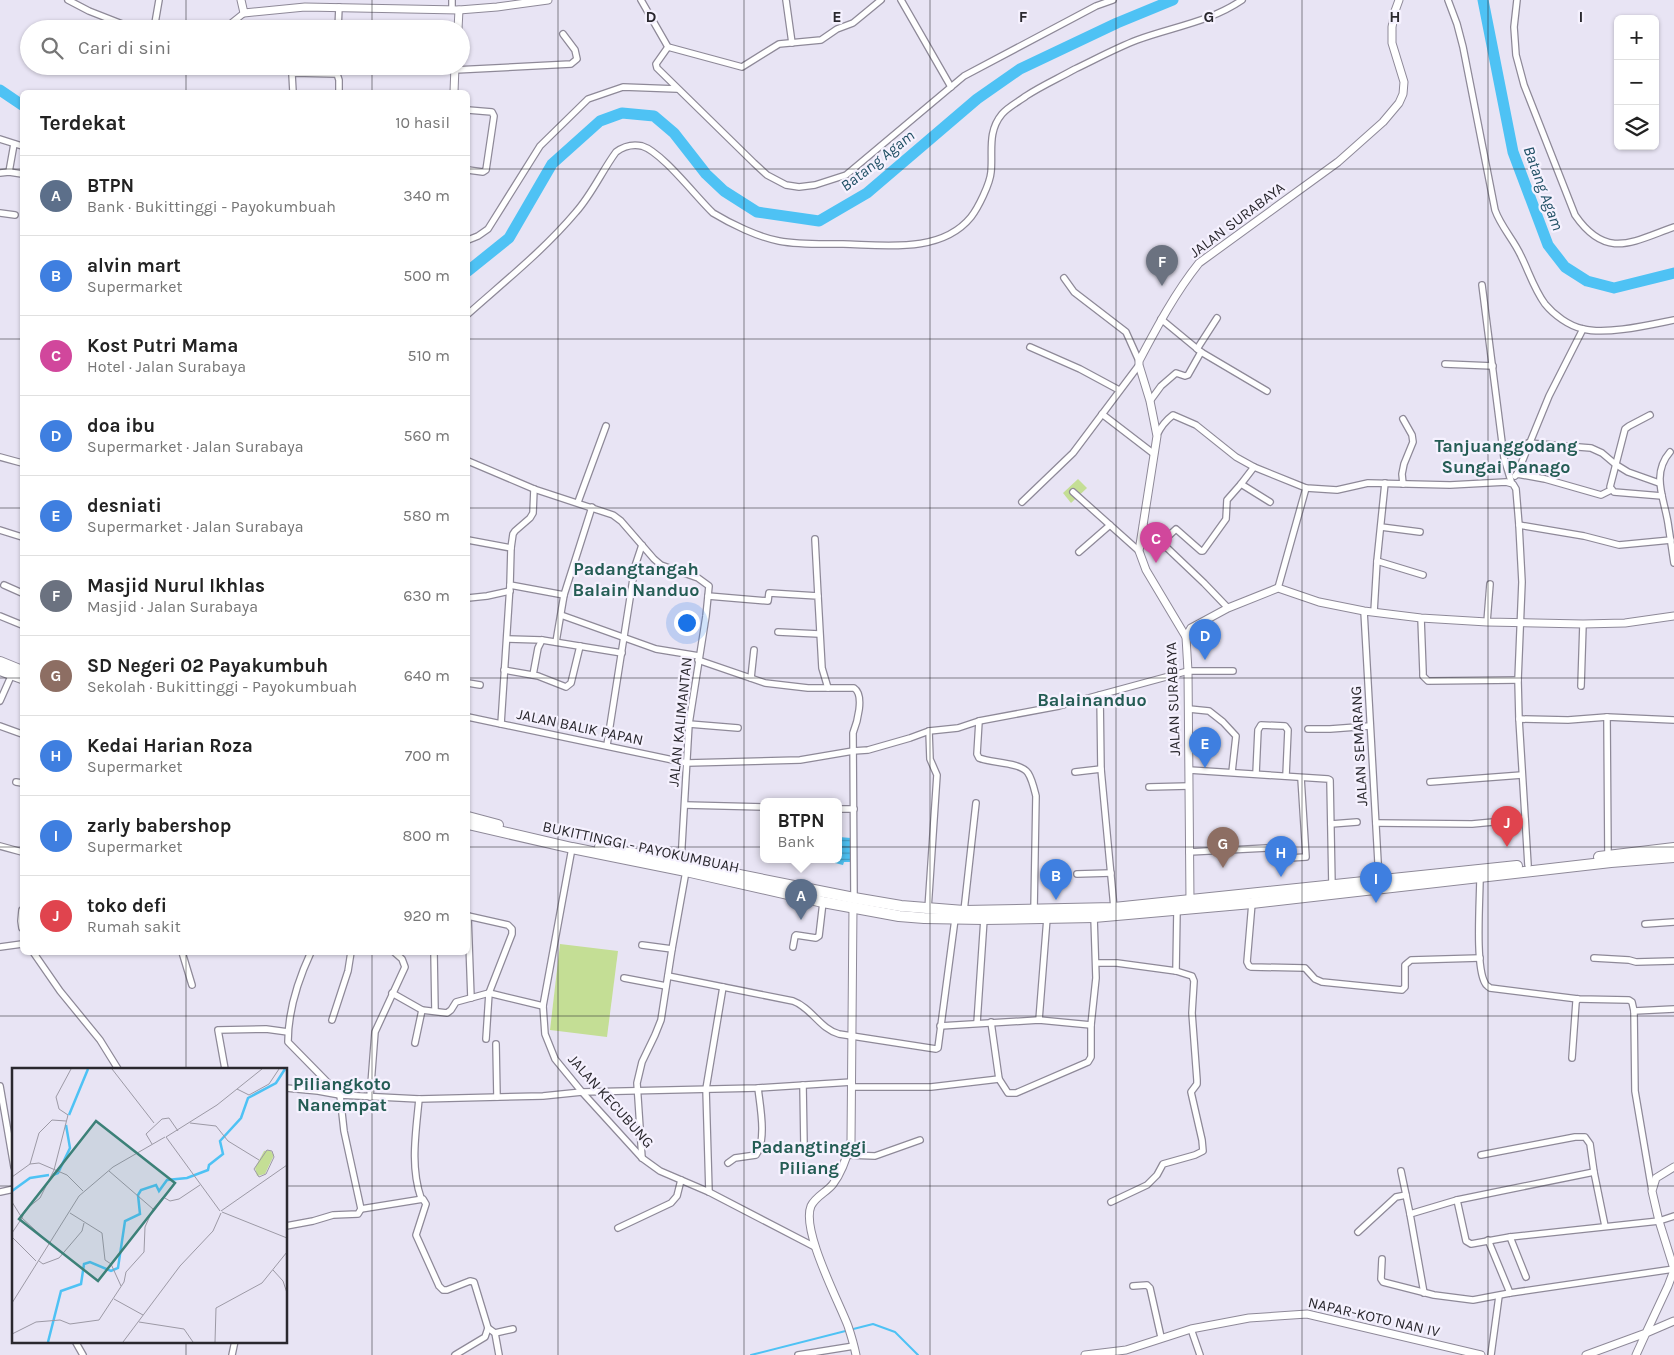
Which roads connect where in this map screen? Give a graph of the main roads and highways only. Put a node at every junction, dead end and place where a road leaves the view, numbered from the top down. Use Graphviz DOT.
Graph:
graph roads {
  1 [pos="0,662"];
  2 [pos="0,670"];
  3 [pos="20,670"];
  4 [pos="20,677"];
  5 [pos="470,817"];
  6 [pos="470,824"];
  7 [pos="1674,848"];
  8 [pos="622,855"];
  9 [pos="1674,857"];
  10 [pos="683,867"];
  11 [pos="854,903"];
  12 [pos="1007,914"];
  1 -- 3 [label="highway"];
  2 -- 4 [label="highway"];
  5 -- 8 [label="highway, BUKITTINGGI - PAYOKUMBUAH"];
  6 -- 8 [label="highway, BUKITTINGGI - PAYOKUMBUAH"];
  7 -- 12 [label="highway, BUKITTINGGI - PAYOKUMBUAH"];
  8 -- 10 [label="highway, BUKITTINGGI - PAYOKUMBUAH"];
  9 -- 12 [label="highway, BUKITTINGGI - PAYOKUMBUAH"];
  10 -- 11 [label="highway, BUKITTINGGI - PAYOKUMBUAH"];
  10 -- 11 [label="highway, BUKITTINGGI - PAYOKUMBUAH"];
  11 -- 12 [label="highway, BUKITTINGGI - PAYOKUMBUAH"];
  11 -- 12 [label="highway, BUKITTINGGI - PAYOKUMBUAH"];
}
